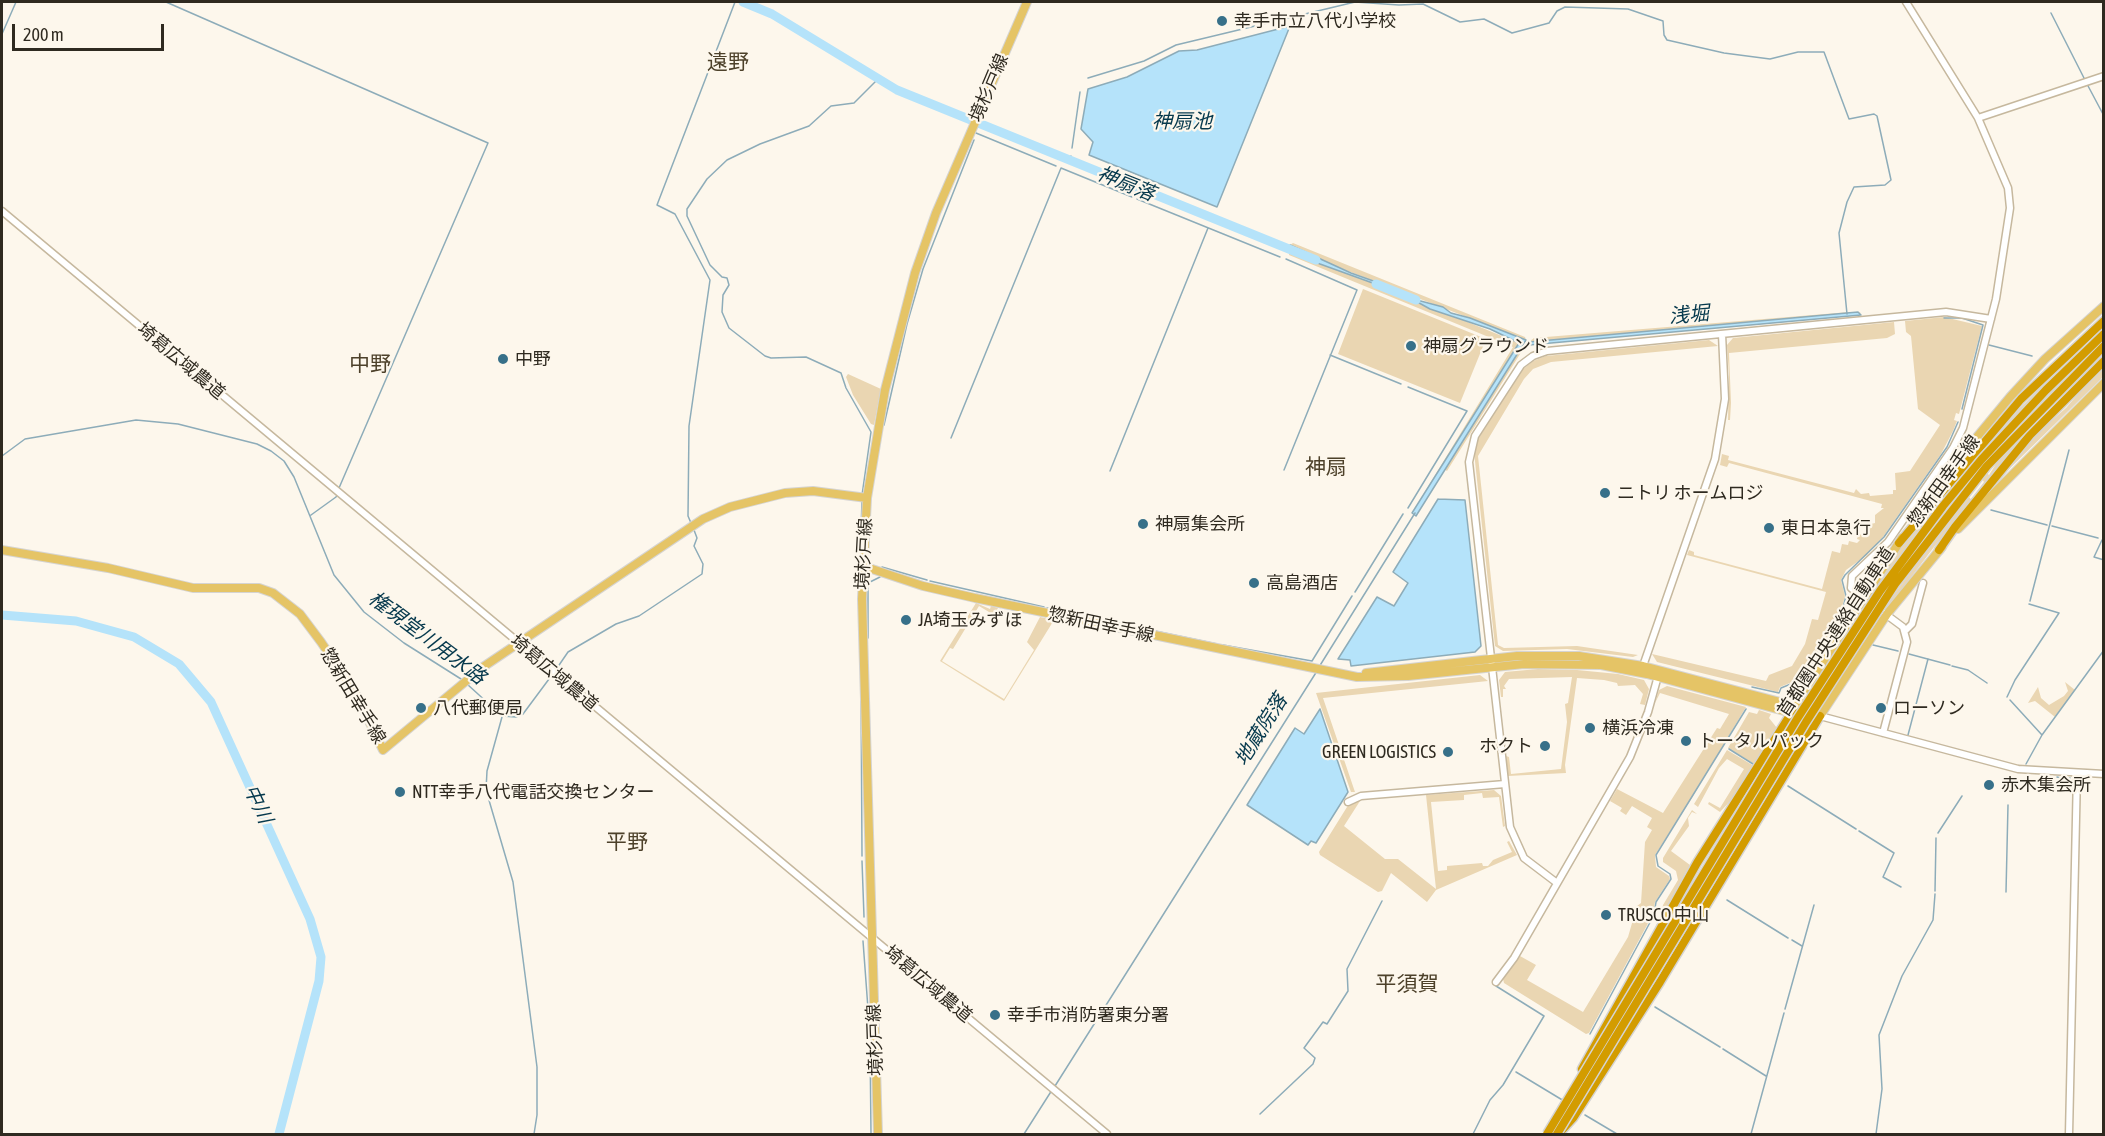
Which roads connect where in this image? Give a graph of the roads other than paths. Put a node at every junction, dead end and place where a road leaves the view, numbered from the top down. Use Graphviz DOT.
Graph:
graph roads {
  1 [pos="1027,2"];
  2 [pos="1906,2"];
  3 [pos="2103,76"];
  4 [pos="1978,118"];
  5 [pos="2,211"];
  6 [pos="2103,306"];
  7 [pos="1991,319"];
  8 [pos="2103,321"];
  9 [pos="1722,334"];
  10 [pos="2103,334"];
  11 [pos="2103,346"];
  12 [pos="2103,361"];
  13 [pos="2103,383"];
  14 [pos="867,498"];
  15 [pos="1899,543"];
  16 [pos="2,550"];
  17 [pos="1939,550"];
  18 [pos="863,566"];
  19 [pos="1923,583"];
  20 [pos="1863,598"];
  21 [pos="1887,614"];
  22 [pos="1906,630"];
  23 [pos="518,642"];
  24 [pos="1854,662"];
  25 [pos="1491,663"];
  26 [pos="1820,664"];
  27 [pos="1643,666"];
  28 [pos="1658,676"];
  29 [pos="1794,709"];
  30 [pos="1820,716"];
  31 [pos="1883,733"];
  32 [pos="2077,773"];
  33 [pos="2103,774"];
  34 [pos="1504,784"];
  35 [pos="1348,802"];
  36 [pos="1557,883"];
  37 [pos="872,938"];
  38 [pos="1496,982"];
  39 [pos="1565,1104"];
  40 [pos="878,1134"];
  41 [pos="1107,1134"];
  42 [pos="1547,1134"];
  43 [pos="1557,1134"];
  44 [pos="2069,1134"];
  1 -- 14 [label="main road, 境杉戸線"];
  2 -- 4 [label="street"];
  3 -- 4 [label="street"];
  4 -- 7 [label="street"];
  5 -- 23 [label="street, 埼葛広域農道"];
  6 -- 15 [label="main road, 惣新田幸手線"];
  7 -- 9 [label="street"];
  7 -- 20 [label="street"];
  8 -- 15 [label="highway"];
  9 -- 25 [label="street"];
  9 -- 27 [label="street"];
  10 -- 39 [label="highway, 首都圏中央連絡自動車道, bridge"];
  11 -- 43 [label="highway, 首都圏中央連絡自動車道, bridge"];
  12 -- 17 [label="highway"];
  13 -- 17 [label="main road, 惣新田幸手線"];
  14 -- 18 [label="main road, 境杉戸線"];
  14 -- 23 [label="main road, 惣新田幸手線"];
  15 -- 20 [label="main road, 惣新田幸手線"];
  16 -- 23 [label="main road, 惣新田幸手線"];
  17 -- 21 [label="main road, 惣新田幸手線"];
  18 -- 25 [label="main road, 惣新田幸手線"];
  18 -- 37 [label="main road, 境杉戸線"];
  19 -- 22 [label="street"];
  20 -- 21 [label="street"];
  20 -- 26 [label="main road, 惣新田幸手線"];
  21 -- 22 [label="street"];
  21 -- 24 [label="main road, 惣新田幸手線"];
  22 -- 31 [label="street"];
  23 -- 37 [label="street, 埼葛広域農道"];
  24 -- 26 [label="main road"];
  24 -- 30 [label="main road, 惣新田幸手線"];
  25 -- 27 [label="main road, 惣新田幸手線"];
  25 -- 28 [label="main road, 惣新田幸手線"];
  25 -- 34 [label="street"];
  26 -- 29 [label="main road, 惣新田幸手線"];
  27 -- 29 [label="main road, 惣新田幸手線"];
  28 -- 29 [label="main road, 惣新田幸手線"];
  28 -- 36 [label="street"];
  29 -- 30 [label="main road, 惣新田幸手線"];
  29 -- 39 [label="highway, bridge"];
  30 -- 31 [label="street"];
  30 -- 43 [label="highway, bridge"];
  31 -- 32 [label="street"];
  32 -- 33 [label="street"];
  32 -- 44 [label="street"];
  34 -- 35 [label="street"];
  34 -- 36 [label="street"];
  36 -- 38 [label="street"];
  37 -- 40 [label="main road, 境杉戸線"];
  37 -- 41 [label="street, 埼葛広域農道"];
  39 -- 42 [label="highway, 首都圏中央連絡自動車道, bridge"];
}
